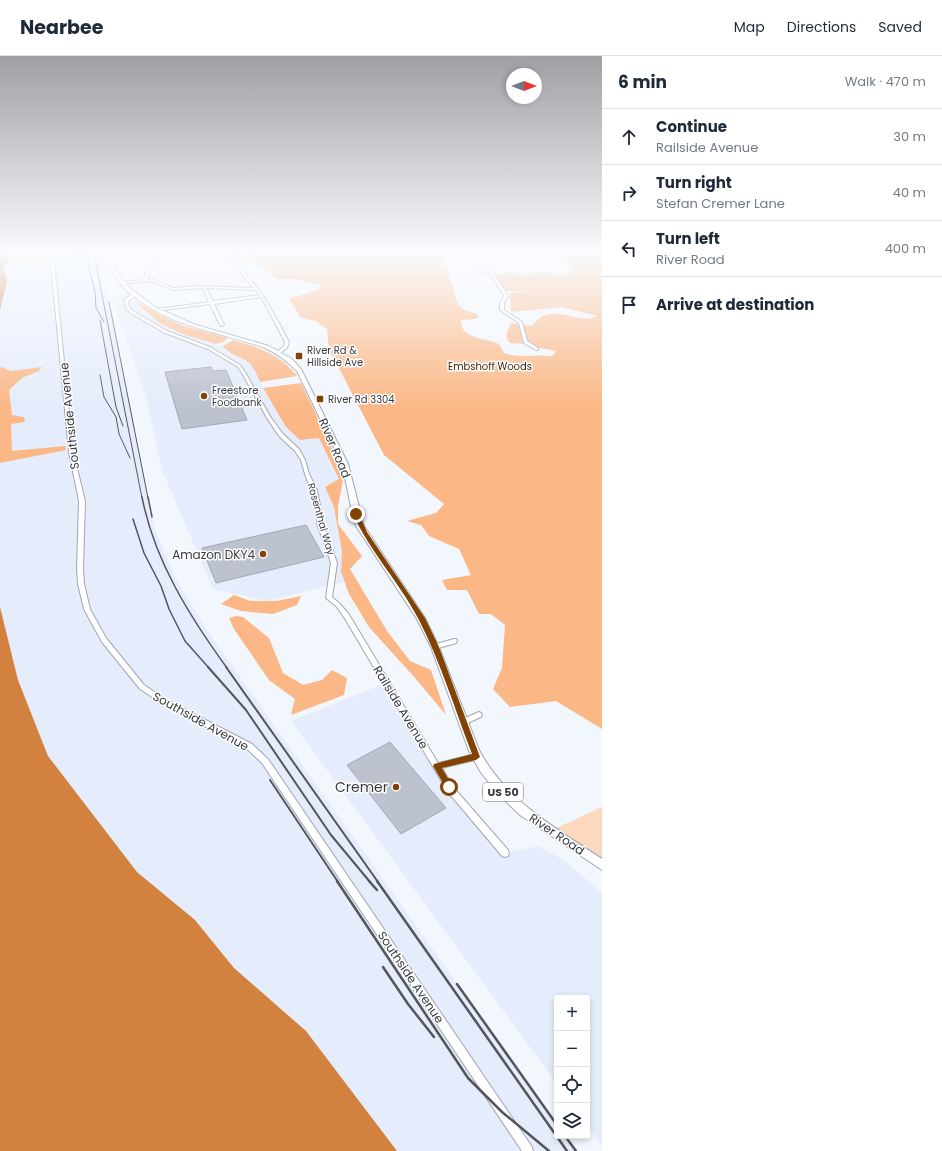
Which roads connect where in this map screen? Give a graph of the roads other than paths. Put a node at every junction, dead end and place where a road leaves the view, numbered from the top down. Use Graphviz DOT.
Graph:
graph roads {
  1 [pos="57,305"];
  2 [pos="127,305"];
  3 [pos="150,305"];
  4 [pos="195,305"];
  5 [pos="213,305"];
  6 [pos="267,305"];
  7 [pos="502,305"];
  8 [pos="157,310"];
  9 [pos="222,325"];
  10 [pos="538,349"];
  11 [pos="278,352"];
  12 [pos="329,598"];
  13 [pos="454,641"];
  14 [pos="435,647"];
  15 [pos="479,715"];
  16 [pos="463,722"];
  17 [pos="476,757"];
  18 [pos="437,766"];
  19 [pos="504,853"];
  20 [pos="602,865"];
  21 [pos="528,1151"];
  1 -- 21 [label="street, Southside Avenue"];
  2 -- 12 [label="street, Rosenthal Way"];
  3 -- 8 [label="main road, River Road / US 50"];
  4 -- 8 [label="street"];
  5 -- 9 [label="street"];
  6 -- 11 [label="street"];
  7 -- 10 [label="street"];
  8 -- 11 [label="main road, River Road / US 50"];
  11 -- 14 [label="main road, River Road / US 50"];
  12 -- 18 [label="street, Railside Avenue"];
  13 -- 14 [label="street"];
  14 -- 16 [label="main road, River Road / US 50"];
  15 -- 16 [label="street"];
  16 -- 17 [label="main road, River Road / US 50"];
  17 -- 18 [label="street"];
  17 -- 20 [label="main road, River Road / US 50"];
  18 -- 19 [label="street, Railside Avenue"];
}
